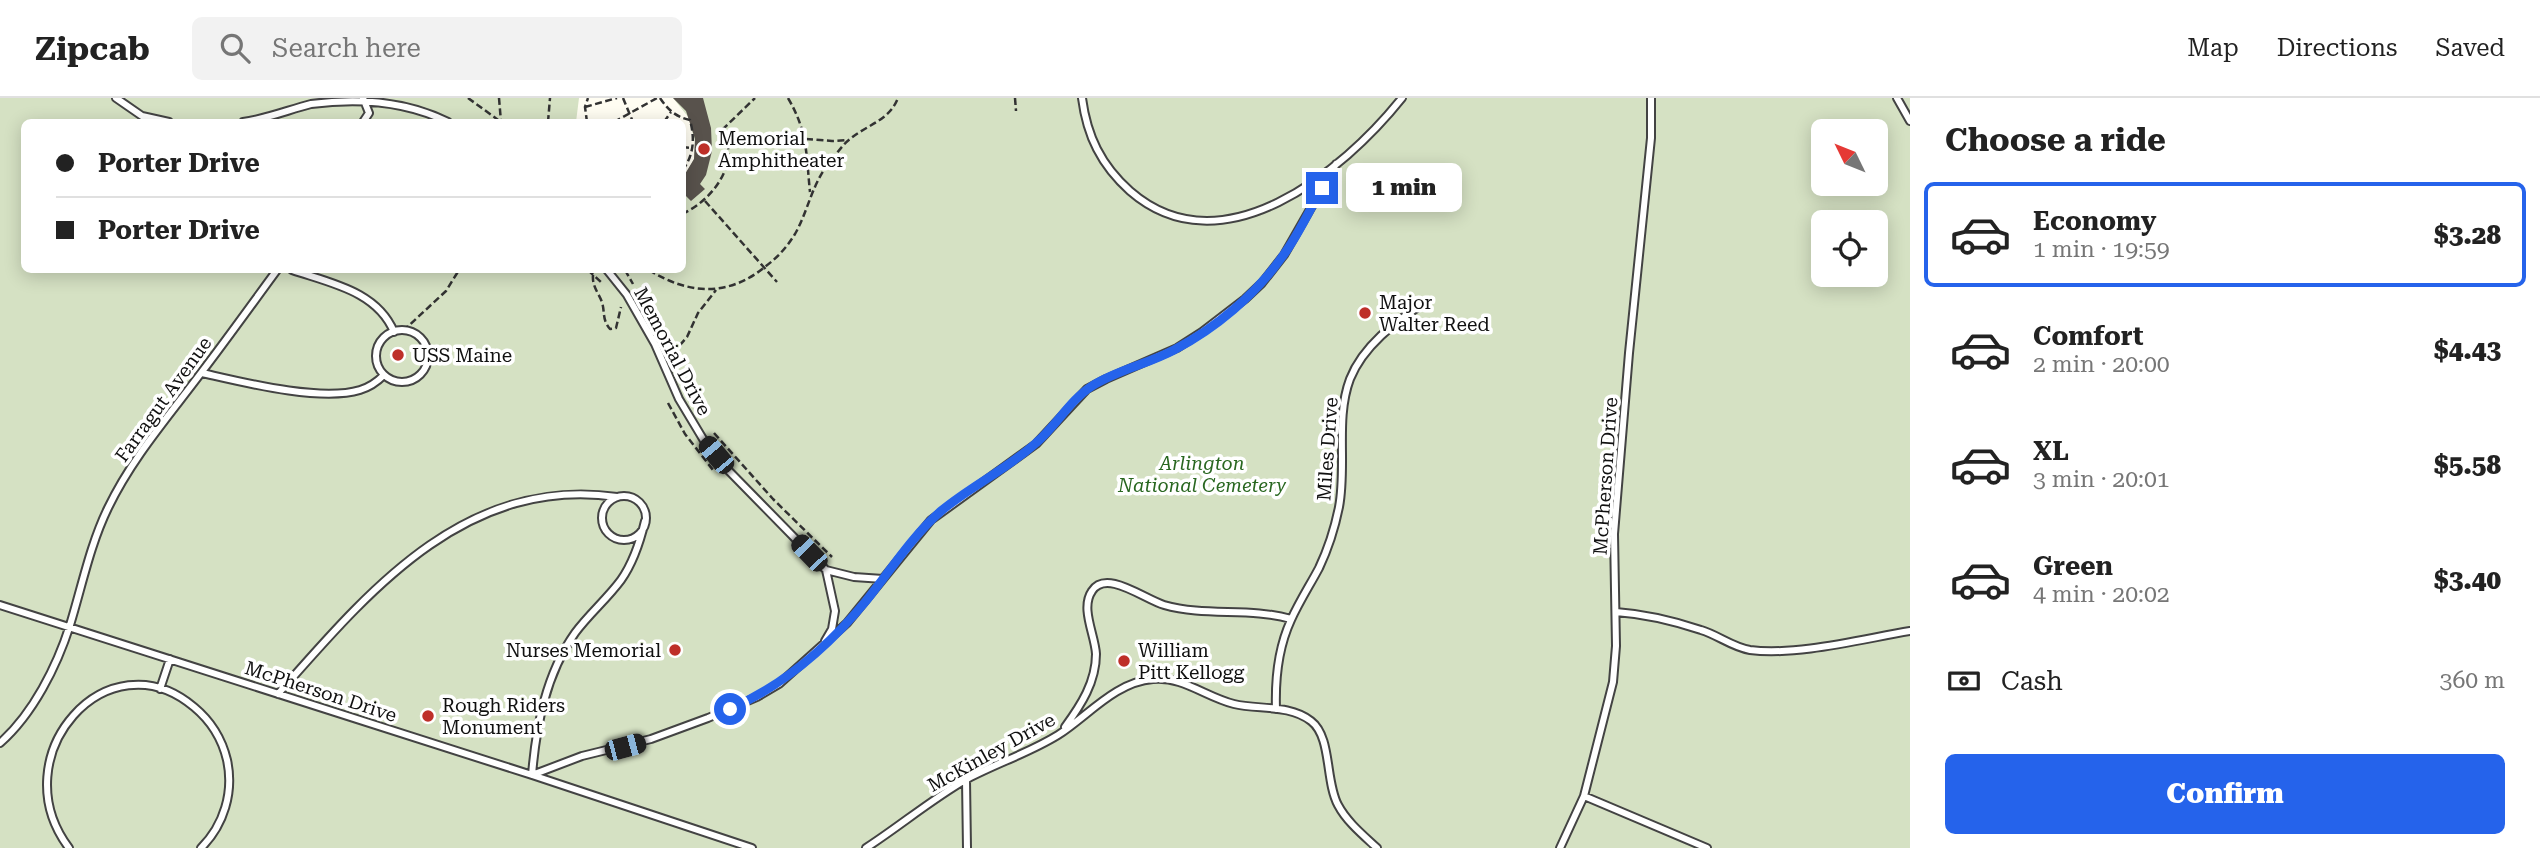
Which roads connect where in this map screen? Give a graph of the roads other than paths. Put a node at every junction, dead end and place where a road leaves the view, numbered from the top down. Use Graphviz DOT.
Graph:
graph roads {
  1 [pos="116,98"];
  2 [pos="363,98"];
  3 [pos="1082,98"];
  4 [pos="1402,98"];
  5 [pos="1651,98"];
  6 [pos="1897,98"];
  7 [pos="156,119"];
  8 [pos="255,119"];
  9 [pos="365,119"];
  10 [pos="440,119"];
  11 [pos="1910,121"];
  12 [pos="1336,164"];
  13 [pos="275,273"];
  14 [pos="300,273"];
  15 [pos="609,273"];
  16 [pos="1424,303"];
  17 [pos="394,332"];
  18 [pos="202,373"];
  19 [pos="384,376"];
  20 [pos="617,497"];
  21 [pos="645,521"];
  22 [pos="825,570"];
  23 [pos="883,579"];
  24 [pos="0,605"];
  25 [pos="1616,611"];
  26 [pos="1291,619"];
  27 [pos="69,627"];
  28 [pos="1910,631"];
  29 [pos="822,646"];
  30 [pos="170,659"];
  31 [pos="160,689"];
  32 [pos="278,694"];
  33 [pos="1276,709"];
  34 [pos="1060,734"];
  35 [pos="0,743"];
  36 [pos="532,775"];
  37 [pos="966,780"];
  38 [pos="1584,796"];
  39 [pos="69,848"];
  40 [pos="201,848"];
  41 [pos="752,848"];
  42 [pos="866,848"];
  43 [pos="967,848"];
  44 [pos="1377,848"];
  45 [pos="1560,848"];
  46 [pos="1707,848"];
  1 -- 7 [label="lane"];
  2 -- 8 [label="lane"];
  2 -- 9 [label="lane"];
  2 -- 10 [label="lane"];
  3 -- 12 [label="lane"];
  4 -- 12 [label="lane"];
  5 -- 25 [label="lane, McPherson Drive"];
  6 -- 11 [label="lane"];
  12 -- 23 [label="lane"];
  13 -- 18 [label="lane, Farragut Avenue"];
  14 -- 17 [label="lane"];
  15 -- 22 [label="lane, Memorial Drive"];
  16 -- 26 [label="lane, Miles Drive"];
  17 -- 19 [label="lane"];
  17 -- 19 [label="lane"];
  18 -- 19 [label="lane"];
  18 -- 27 [label="lane, Farragut Avenue"];
  20 -- 21 [label="lane"];
  20 -- 21 [label="lane"];
  20 -- 32 [label="lane"];
  21 -- 36 [label="lane"];
  22 -- 23 [label="lane"];
  22 -- 29 [label="lane"];
  23 -- 29 [label="lane"];
  24 -- 27 [label="lane, McPherson Drive"];
  25 -- 28 [label="lane"];
  25 -- 38 [label="lane, McPherson Drive"];
  26 -- 33 [label="lane, Miles Drive"];
  26 -- 34 [label="lane"];
  27 -- 30 [label="lane, McPherson Drive"];
  27 -- 35 [label="lane, Farragut Avenue"];
  29 -- 36 [label="lane"];
  30 -- 31 [label="lane"];
  30 -- 32 [label="lane, McPherson Drive"];
  31 -- 39 [label="lane"];
  31 -- 40 [label="lane"];
  32 -- 36 [label="lane, McPherson Drive"];
  33 -- 34 [label="lane, McKinley Drive"];
  33 -- 44 [label="lane, McKinley Drive"];
  34 -- 37 [label="lane, McKinley Drive"];
  36 -- 41 [label="lane, McPherson Drive"];
  37 -- 42 [label="lane, McKinley Drive"];
  37 -- 43 [label="lane"];
  38 -- 45 [label="lane, McPherson Drive"];
  38 -- 46 [label="lane"];
}
